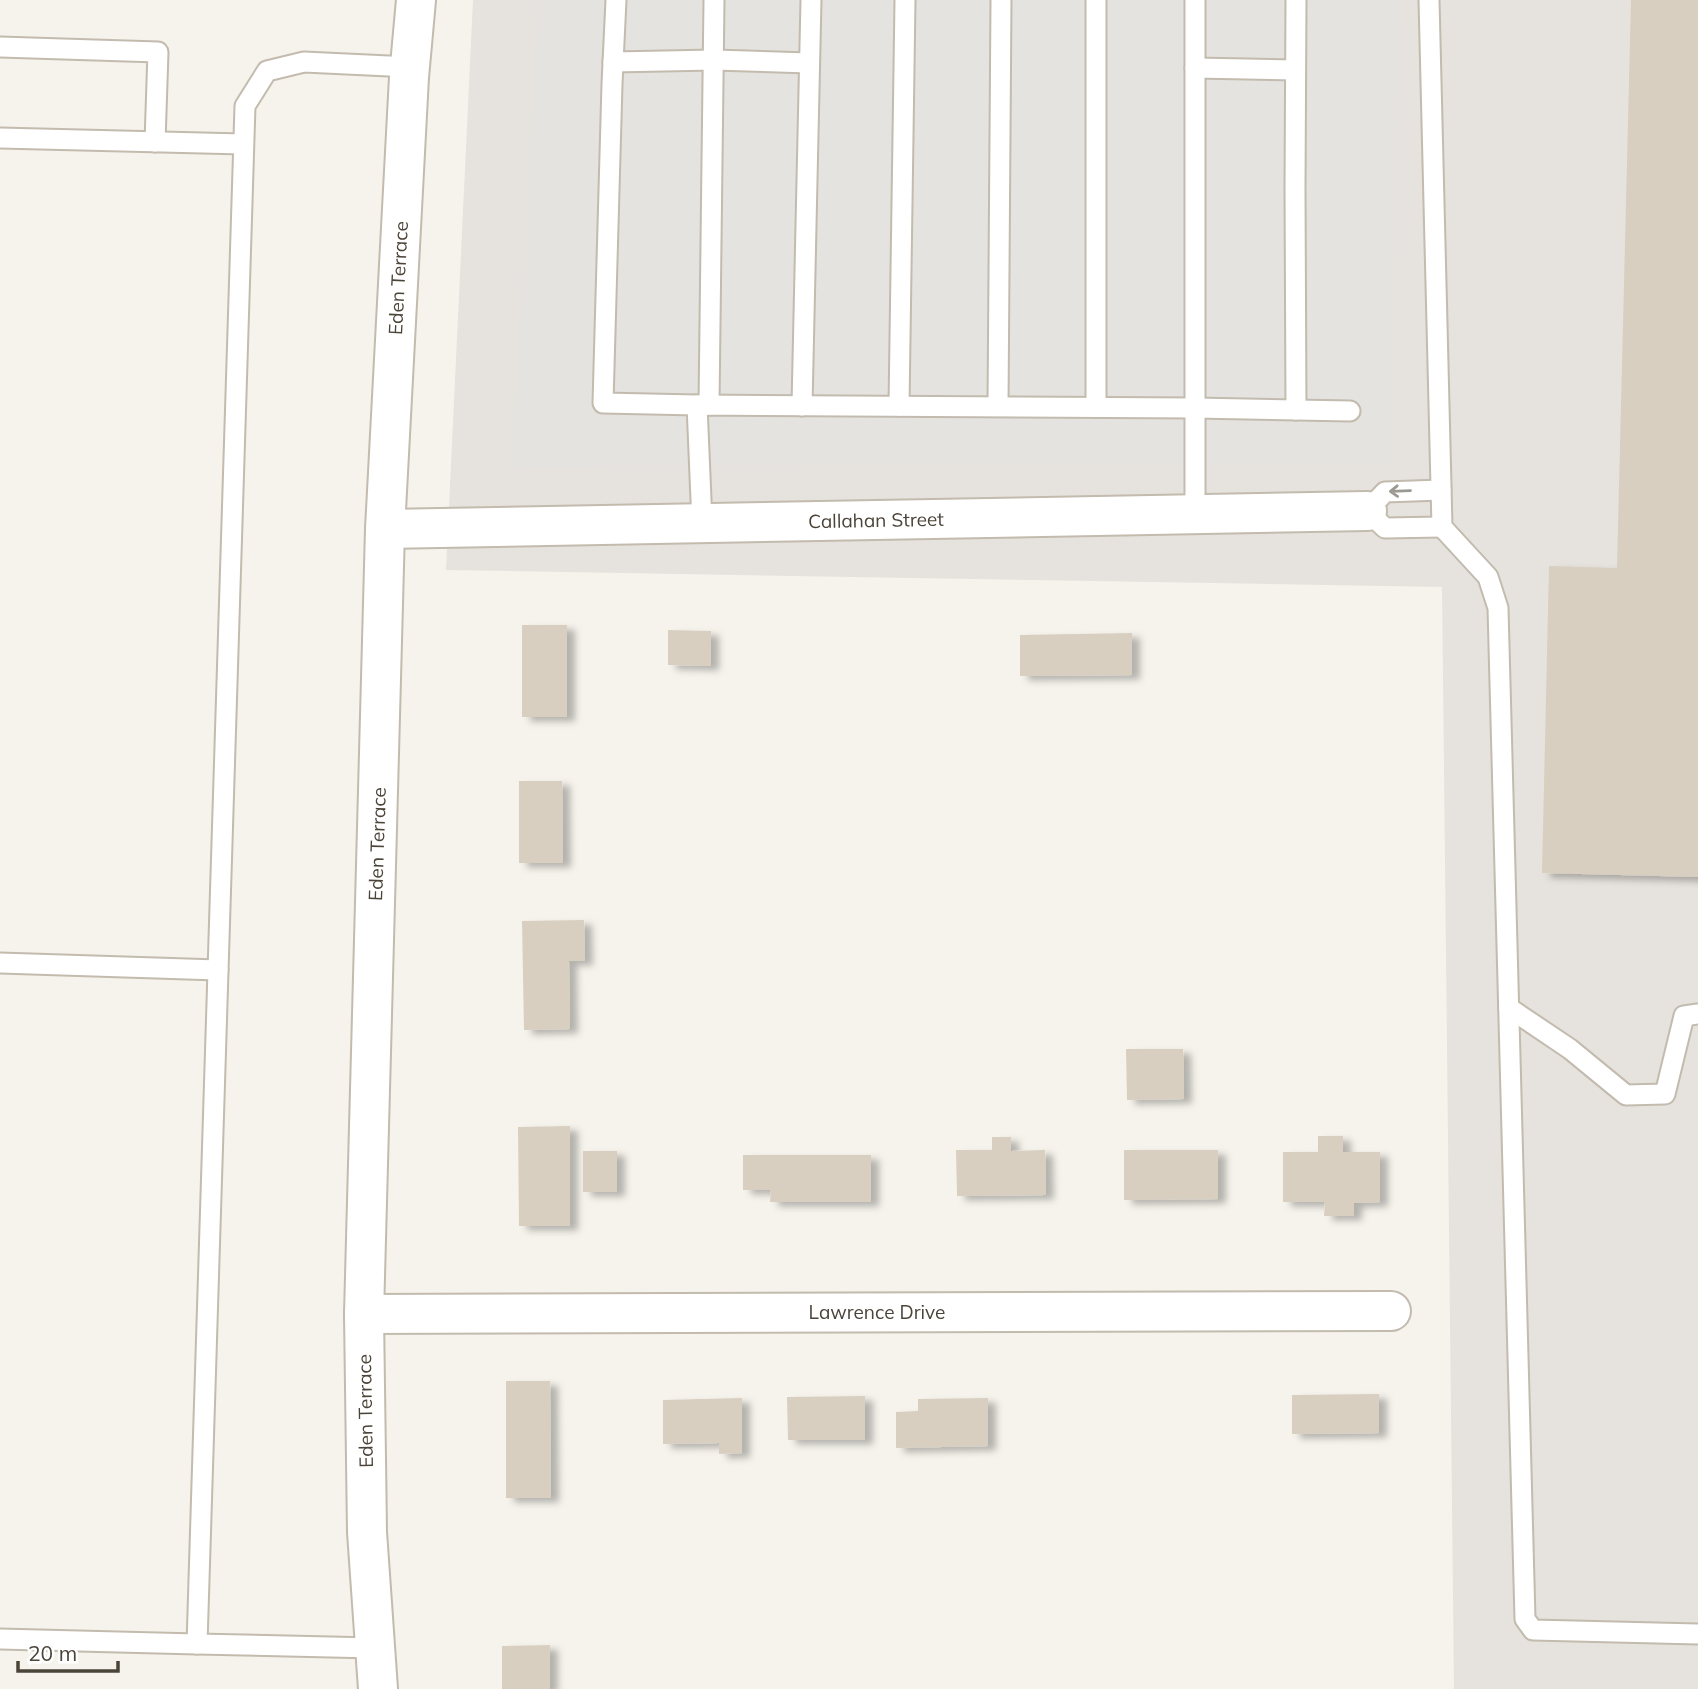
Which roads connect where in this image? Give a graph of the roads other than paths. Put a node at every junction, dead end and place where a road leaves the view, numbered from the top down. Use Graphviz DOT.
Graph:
graph roads {
  1 [pos="416,0"];
  2 [pos="616,0"];
  3 [pos="714,0"];
  4 [pos="811,0"];
  5 [pos="905,0"];
  6 [pos="1001,0"];
  7 [pos="1096,0"];
  8 [pos="1195,0"];
  9 [pos="1296,0"];
  10 [pos="1429,0"];
  11 [pos="0,47"];
  12 [pos="713,60"];
  13 [pos="613,62"];
  14 [pos="809,63"];
  15 [pos="410,67"];
  16 [pos="1195,68"];
  17 [pos="1296,70"];
  18 [pos="0,138"];
  19 [pos="155,142"];
  20 [pos="243,144"];
  21 [pos="703,405"];
  22 [pos="802,406"];
  23 [pos="899,406"];
  24 [pos="998,407"];
  25 [pos="1096,407"];
  26 [pos="1195,408"];
  27 [pos="1296,410"];
  28 [pos="1350,411"];
  29 [pos="1441,490"];
  30 [pos="1367,511"];
  31 [pos="1195,514"];
  32 [pos="702,523"];
  33 [pos="1442,527"];
  34 [pos="385,529"];
  35 [pos="0,963"];
  36 [pos="218,970"];
  37 [pos="1509,1008"];
  38 [pos="1698,1014"];
  39 [pos="1391,1311"];
  40 [pos="364,1314"];
  41 [pos="1698,1634"];
  42 [pos="0,1639"];
  43 [pos="197,1644"];
  44 [pos="375,1648"];
  45 [pos="377,1689"];
  1 -- 15 [label="street, Eden Terrace"];
  2 -- 13 [label="lane"];
  3 -- 12 [label="lane"];
  4 -- 14 [label="lane"];
  5 -- 23 [label="lane"];
  6 -- 24 [label="lane"];
  7 -- 25 [label="lane"];
  8 -- 16 [label="lane"];
  9 -- 17 [label="lane"];
  10 -- 29 [label="lane"];
  11 -- 19 [label="lane"];
  12 -- 13 [label="lane"];
  12 -- 14 [label="lane"];
  12 -- 21 [label="lane"];
  13 -- 21 [label="lane"];
  14 -- 22 [label="lane"];
  15 -- 20 [label="lane"];
  15 -- 34 [label="street, Eden Terrace"];
  16 -- 17 [label="lane"];
  16 -- 26 [label="lane"];
  17 -- 27 [label="lane"];
  18 -- 19 [label="lane"];
  19 -- 20 [label="lane"];
  20 -- 36 [label="lane"];
  21 -- 22 [label="lane"];
  21 -- 32 [label="lane"];
  22 -- 23 [label="lane"];
  23 -- 24 [label="lane"];
  24 -- 25 [label="lane"];
  25 -- 26 [label="lane"];
  26 -- 27 [label="lane"];
  26 -- 31 [label="lane"];
  27 -- 28 [label="lane"];
  29 -- 30 [label="lane, one-way"];
  29 -- 33 [label="lane"];
  30 -- 31 [label="street, Callahan Street"];
  30 -- 33 [label="lane"];
  31 -- 32 [label="street, Callahan Street"];
  32 -- 34 [label="street, Callahan Street"];
  33 -- 37 [label="lane"];
  34 -- 40 [label="street, Eden Terrace"];
  35 -- 36 [label="lane"];
  36 -- 43 [label="lane"];
  37 -- 38 [label="lane"];
  37 -- 41 [label="lane"];
  39 -- 40 [label="street, Lawrence Drive"];
  40 -- 44 [label="street, Eden Terrace"];
  42 -- 43 [label="lane"];
  43 -- 44 [label="lane"];
  44 -- 45 [label="street, Eden Terrace"];
}
